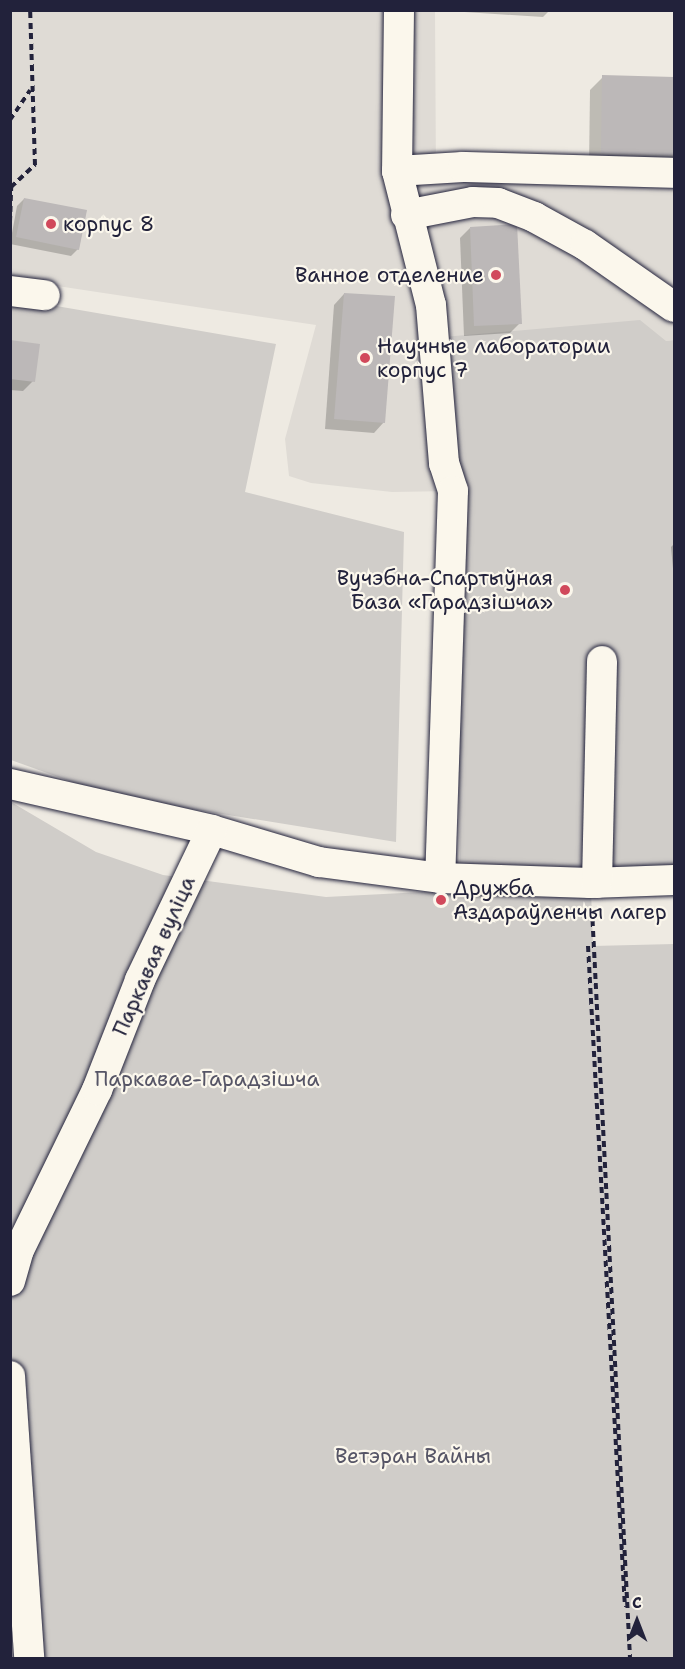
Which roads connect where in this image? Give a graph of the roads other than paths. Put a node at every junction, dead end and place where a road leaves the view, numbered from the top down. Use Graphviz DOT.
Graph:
graph roads {
  1 [pos="399,10"];
  2 [pos="397,171"];
  3 [pos="675,173"];
  4 [pos="405,214"];
  5 [pos="10,291"];
  6 [pos="45,295"];
  7 [pos="675,307"];
  8 [pos="602,661"];
  9 [pos="10,784"];
  10 [pos="212,830"];
  11 [pos="440,878"];
  12 [pos="675,880"];
  13 [pos="593,883"];
  14 [pos="10,1281"];
  15 [pos="10,1376"];
  16 [pos="29,1659"];
  1 -- 2 [label="street"];
  2 -- 3 [label="street"];
  2 -- 4 [label="street"];
  4 -- 7 [label="street"];
  4 -- 11 [label="street"];
  5 -- 6 [label="street"];
  8 -- 13 [label="street"];
  9 -- 10 [label="street"];
  10 -- 11 [label="street"];
  10 -- 14 [label="street, Паркавая вуліца"];
  11 -- 13 [label="street"];
  12 -- 13 [label="street"];
  15 -- 16 [label="street"];
}
